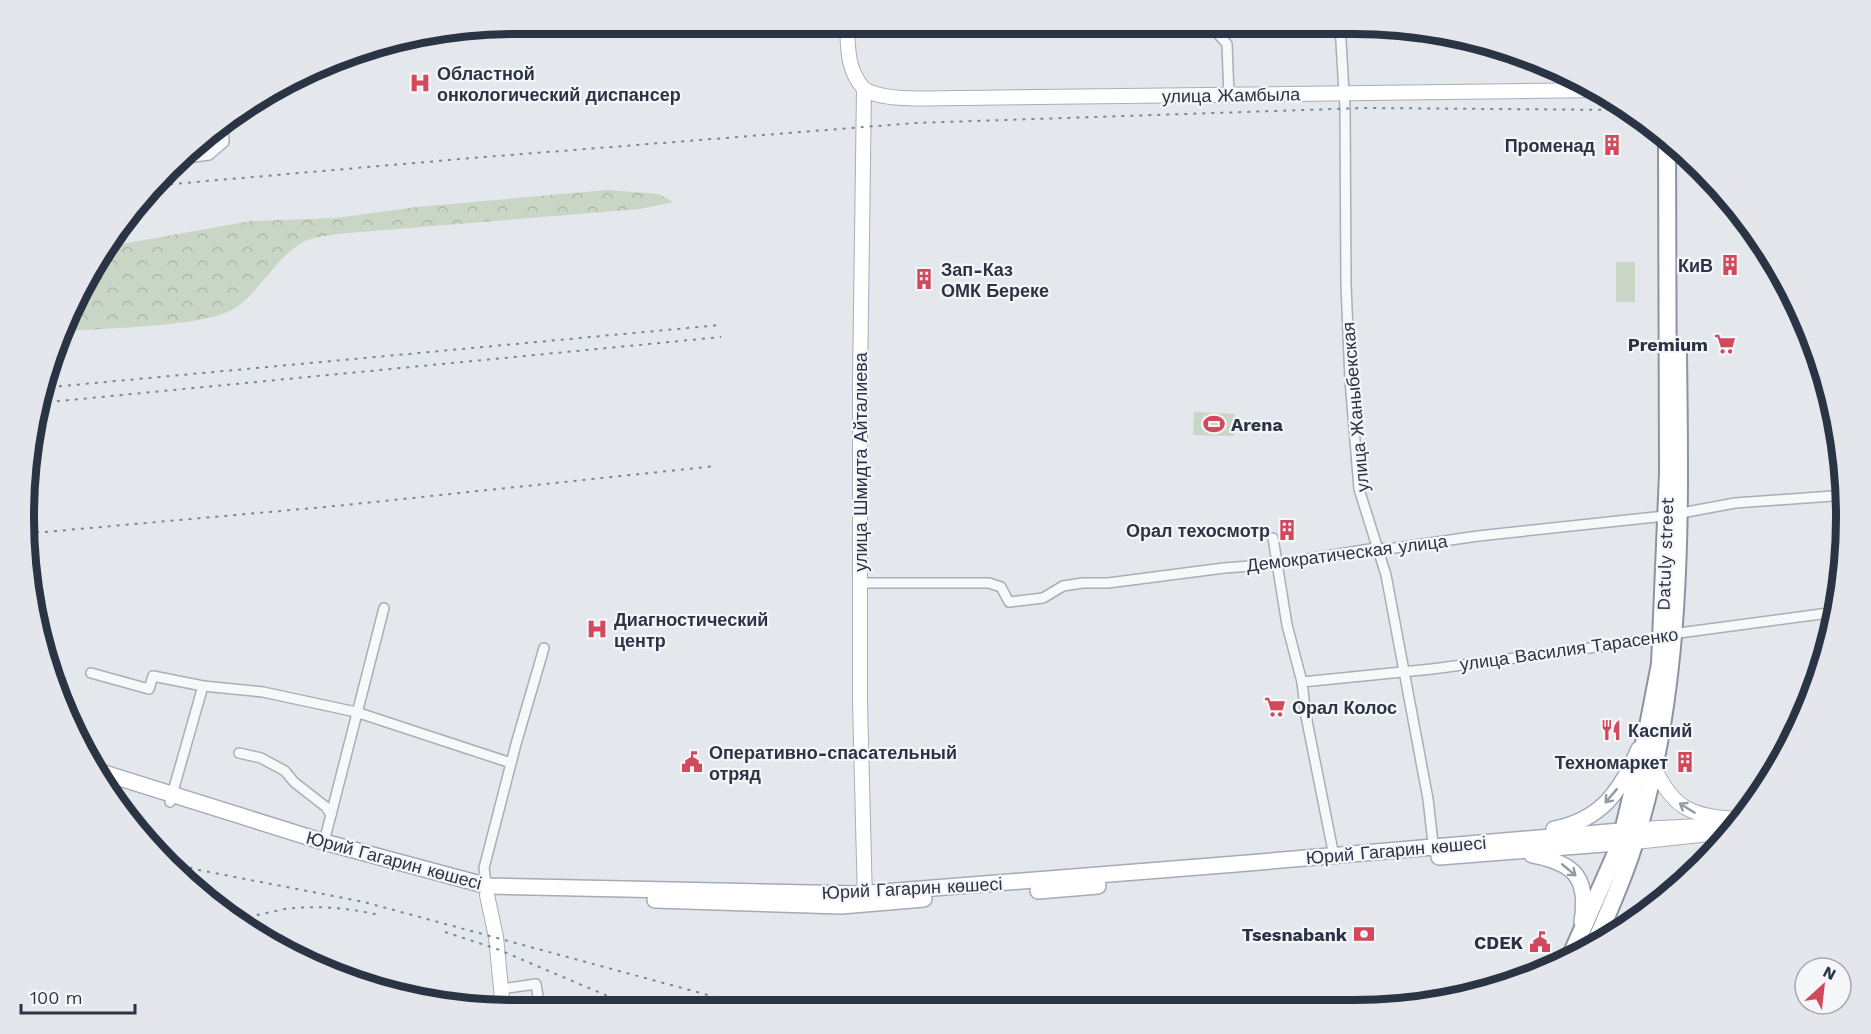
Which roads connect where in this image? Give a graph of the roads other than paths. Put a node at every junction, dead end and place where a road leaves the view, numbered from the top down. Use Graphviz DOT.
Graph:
graph roads {
  1 [pos="848,34"];
  2 [pos="1218,34"];
  3 [pos="1341,34"];
  4 [pos="864,89"];
  5 [pos="1579,90"];
  6 [pos="1344,93"];
  7 [pos="1229,94"];
  8 [pos="224,134"];
  9 [pos="1667,150"];
  10 [pos="196,157"];
  11 [pos="1676,158"];
  12 [pos="1835,496"];
  13 [pos="1672,514"];
  14 [pos="1273,538"];
  15 [pos="1376,548"];
  16 [pos="1277,564"];
  17 [pos="860,583"];
  18 [pos="384,608"];
  19 [pos="1826,613"];
  20 [pos="1668,636"];
  21 [pos="544,648"];
  22 [pos="1403,672"];
  23 [pos="91,673"];
  24 [pos="1302,682"];
  25 [pos="203,686"];
  26 [pos="356,712"];
  27 [pos="1648,726"];
  28 [pos="238,753"];
  29 [pos="511,763"];
  30 [pos="1654,767"];
  31 [pos="110,775"];
  32 [pos="116,785"];
  33 [pos="171,798"];
  34 [pos="331,814"];
  35 [pos="1731,818"];
  36 [pos="1725,825"];
  37 [pos="1719,832"];
  38 [pos="1629,837"];
  39 [pos="1502,841"];
  40 [pos="324,842"];
  41 [pos="1515,851"];
  42 [pos="1434,852"];
  43 [pos="1334,856"];
  44 [pos="487,891"];
  45 [pos="865,899"];
  46 [pos="1591,937"];
  47 [pos="1592,937"];
  48 [pos="501,989"];
  49 [pos="502,999"];
  50 [pos="539,1000"];
  1 -- 4 [label="street, улица Шмидта Айталиева"];
  2 -- 7 [label="street"];
  3 -- 6 [label="street, улица Жаныбекская"];
  4 -- 7 [label="street, улица Жамбыла"];
  4 -- 17 [label="street, улица Шмидта Айталиева"];
  5 -- 6 [label="street, улица Жамбыла"];
  6 -- 7 [label="street, улица Жамбыла"];
  6 -- 15 [label="street, улица Жаныбекская"];
  8 -- 10 [label="street"];
  9 -- 13 [label="highway, Datuly street"];
  11 -- 13 [label="highway, Datuly street"];
  12 -- 13 [label="street, Демократическая улица"];
  13 -- 15 [label="street, Демократическая улица"];
  13 -- 20 [label="highway, Datuly street"];
  14 -- 16 [label="street"];
  15 -- 16 [label="street, Демократическая улица"];
  15 -- 22 [label="street, улица Жаныбекская"];
  16 -- 17 [label="street, Демократическая улица"];
  16 -- 24 [label="street"];
  17 -- 45 [label="street, улица Шмидта Айталиева"];
  18 -- 26 [label="street"];
  19 -- 20 [label="street, улица Василия Тарасенко"];
  20 -- 22 [label="street, улица Василия Тарасенко"];
  20 -- 27 [label="highway, Datuly street"];
  20 -- 30 [label="highway, Datuly street"];
  21 -- 29 [label="street"];
  22 -- 24 [label="street, улица Василия Тарасенко"];
  22 -- 42 [label="street, улица Жаныбекская"];
  23 -- 25 [label="street"];
  24 -- 43 [label="street"];
  25 -- 26 [label="street"];
  25 -- 33 [label="street"];
  26 -- 29 [label="street"];
  26 -- 34 [label="street"];
  27 -- 38 [label="highway, Datuly street"];
  27 -- 39 [label="main road, one-way"];
  28 -- 34 [label="street"];
  29 -- 44 [label="street"];
  35 -- 30 [label="street, one-way"];
  30 -- 38 [label="highway, Datuly street"];
  31 -- 33 [label="main road, Юрий Гагарин көшесі"];
  32 -- 33 [label="main road, Юрий Гагарин көшесі"];
  33 -- 40 [label="main road, Юрий Гагарин көшесі"];
  33 -- 44 [label="main road, Юрий Гагарин көшесі"];
  34 -- 40 [label="street"];
  36 -- 38 [label="street, Юрий Гагарин көшесі"];
  37 -- 38 [label="street, Юрий Гагарин көшесі"];
  38 -- 39 [label="main road, Юрий Гагарин көшесі"];
  38 -- 41 [label="main road, Юрий Гагарин көшесі"];
  38 -- 47 [label="highway, Datuly street"];
  39 -- 42 [label="main road, Юрий Гагарин көшесі"];
  40 -- 44 [label="main road, Юрий Гагарин көшесі"];
  41 -- 42 [label="main road, Юрий Гагарин көшесі"];
  41 -- 46 [label="main road, one-way"];
  42 -- 43 [label="main road, Юрий Гагарин көшесі"];
  42 -- 45 [label="main road, Юрий Гагарин көшесі"];
  43 -- 45 [label="main road, Юрий Гагарин көшесі"];
  44 -- 45 [label="main road, Юрий Гагарин көшесі"];
  44 -- 48 [label="street"];
  48 -- 49 [label="street"];
  48 -- 50 [label="street"];
}
